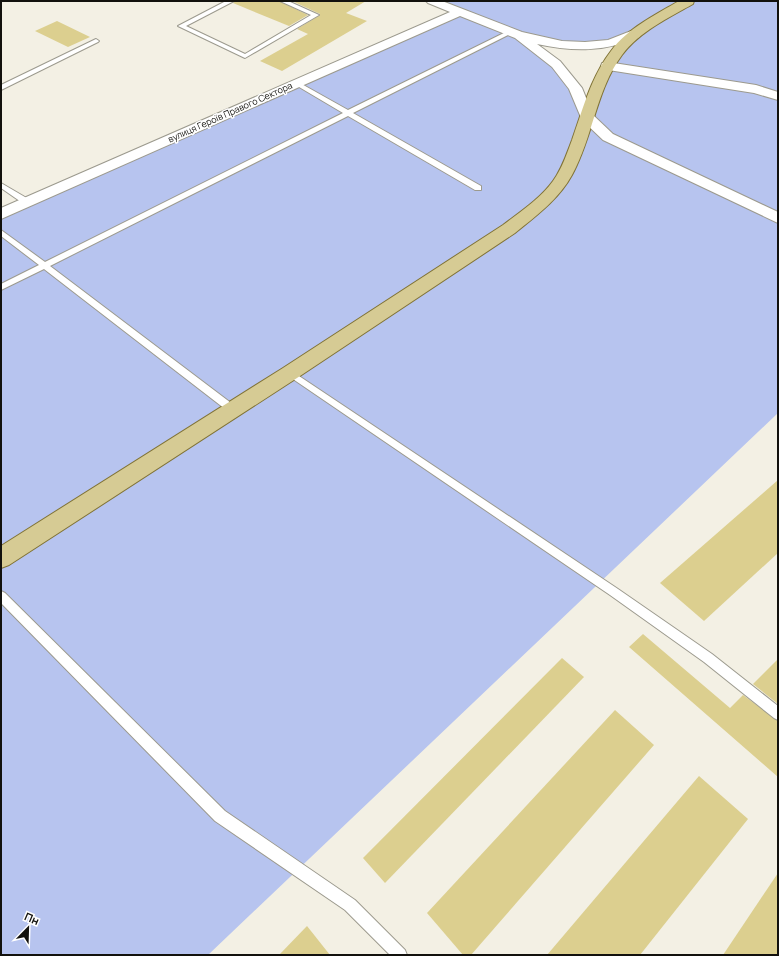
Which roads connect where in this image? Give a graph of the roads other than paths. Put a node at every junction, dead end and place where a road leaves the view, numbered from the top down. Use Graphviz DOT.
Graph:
graph roads {
  1 [pos="231,1"];
  2 [pos="283,1"];
  3 [pos="432,1"];
  4 [pos="688,1"];
  5 [pos="460,12"];
  6 [pos="635,34"];
  7 [pos="516,35"];
  8 [pos="96,41"];
  9 [pos="607,66"];
  10 [pos="296,83"];
  11 [pos="1,88"];
  12 [pos="776,94"];
  13 [pos="349,114"];
  14 [pos="587,117"];
  15 [pos="1,185"];
  16 [pos="478,188"];
  17 [pos="27,202"];
  18 [pos="1,214"];
  19 [pos="778,218"];
  20 [pos="1,232"];
  21 [pos="45,265"];
  22 [pos="1,287"];
  23 [pos="290,372"];
  24 [pos="232,409"];
  25 [pos="1,558"];
  26 [pos="1,596"];
  27 [pos="778,714"];
  28 [pos="400,955"];
  1 -- 2 [label="lane"];
  3 -- 5 [label="street"];
  4 -- 6 [label="main road"];
  5 -- 7 [label="street"];
  5 -- 10 [label="street, вулиця Героїв Правого Сектора"];
  6 -- 7 [label="street"];
  6 -- 9 [label="main road"];
  7 -- 13 [label="lane"];
  7 -- 14 [label="street"];
  8 -- 11 [label="lane"];
  9 -- 12 [label="street"];
  9 -- 14 [label="main road"];
  10 -- 13 [label="lane"];
  10 -- 17 [label="street, вулиця Героїв Правого Сектора"];
  13 -- 16 [label="lane"];
  13 -- 21 [label="lane"];
  14 -- 19 [label="street"];
  14 -- 23 [label="main road"];
  15 -- 17 [label="lane"];
  17 -- 18 [label="street, вулиця Героїв Правого Сектора"];
  20 -- 21 [label="lane"];
  21 -- 22 [label="lane"];
  21 -- 24 [label="lane"];
  23 -- 24 [label="main road"];
  23 -- 27 [label="lane"];
  24 -- 25 [label="main road"];
  26 -- 28 [label="lane"];
}
